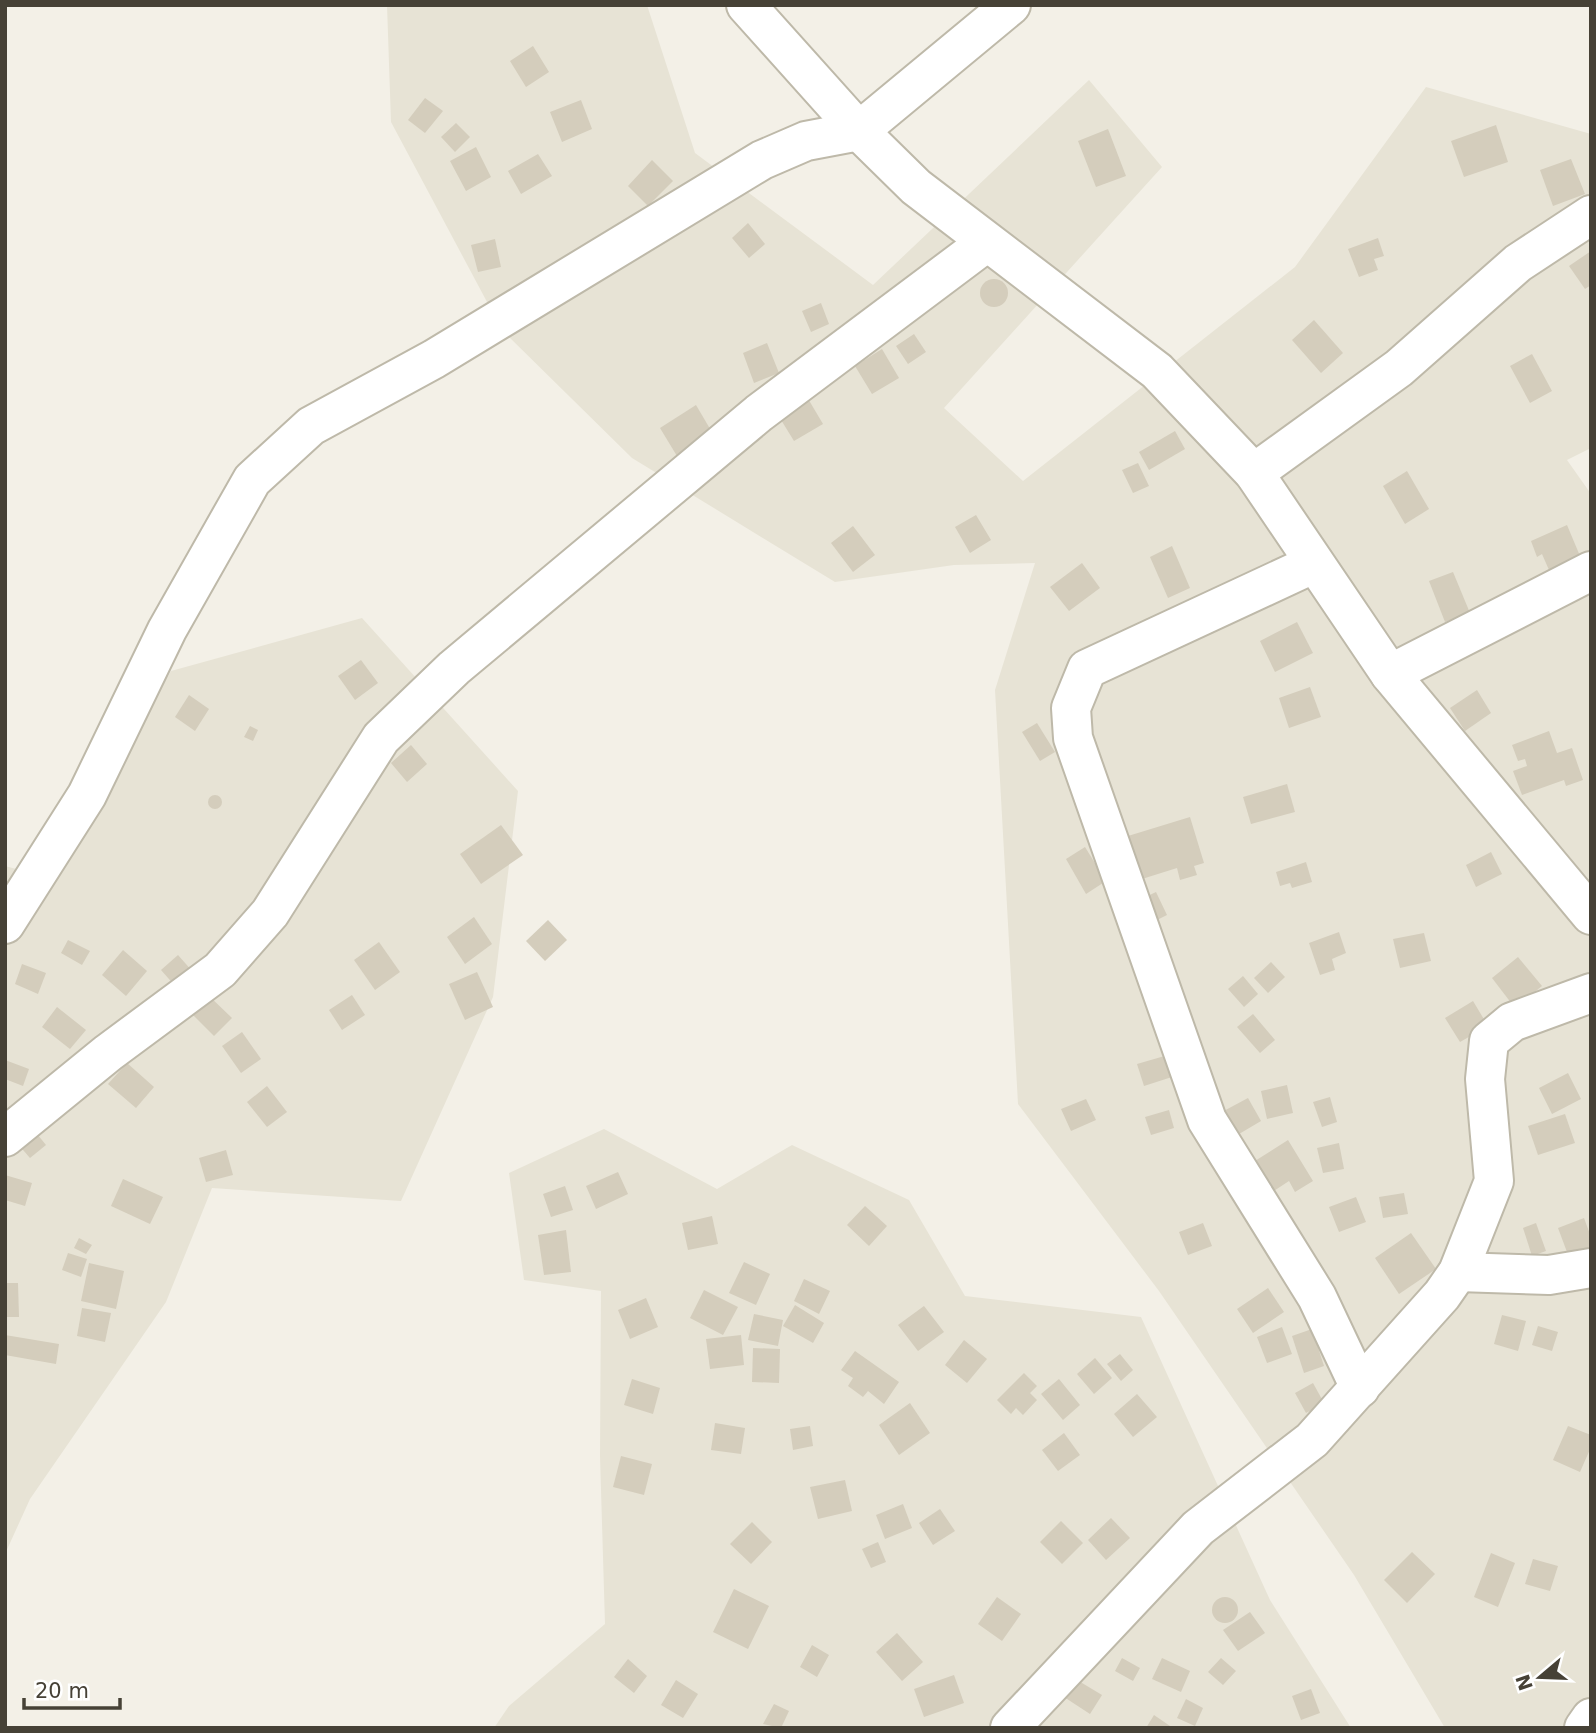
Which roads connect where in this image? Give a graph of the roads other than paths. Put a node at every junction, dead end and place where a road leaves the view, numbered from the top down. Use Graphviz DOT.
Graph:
graph roads {
  1 [pos="746,5"];
  2 [pos="1011,5"];
  3 [pos="859,131"];
  4 [pos="1591,215"];
  5 [pos="987,242"];
  6 [pos="1254,473"];
  7 [pos="1313,564"];
  8 [pos="1591,571"];
  9 [pos="1390,674"];
  10 [pos="1575,872"];
  11 [pos="1591,915"];
  12 [pos="5,923"];
  13 [pos="1591,993"];
  14 [pos="5,1137"];
  15 [pos="1591,1268"];
  16 [pos="1458,1272"];
  17 [pos="1360,1388"];
  18 [pos="1591,1718"];
  19 [pos="1010,1728"];
  20 [pos="1584,1728"];
  1 -- 3 [label="street"];
  2 -- 3 [label="street"];
  3 -- 5 [label="street"];
  3 -- 12 [label="street"];
  4 -- 6 [label="street"];
  5 -- 6 [label="street"];
  5 -- 14 [label="street"];
  6 -- 7 [label="street"];
  7 -- 9 [label="street"];
  7 -- 17 [label="street"];
  8 -- 9 [label="street"];
  9 -- 10 [label="street"];
  10 -- 11 [label="street"];
  13 -- 16 [label="street"];
  15 -- 16 [label="street"];
  16 -- 17 [label="street"];
  17 -- 19 [label="street"];
  18 -- 20 [label="street"];
}
